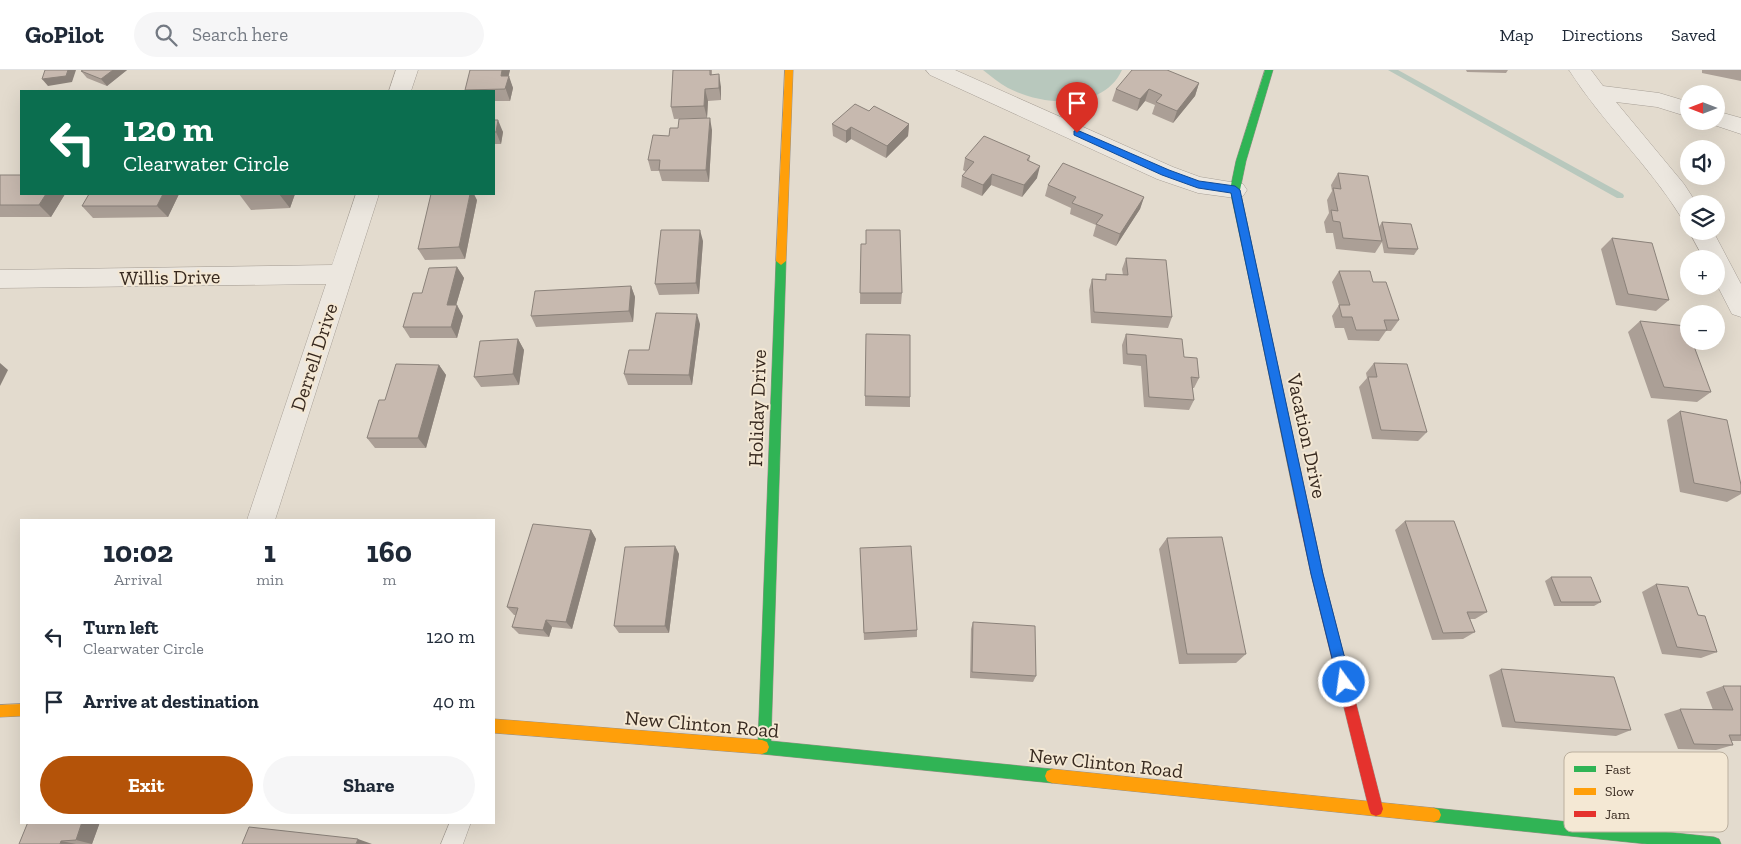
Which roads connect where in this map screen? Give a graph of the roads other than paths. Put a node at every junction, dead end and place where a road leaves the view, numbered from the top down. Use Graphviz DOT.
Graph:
graph roads {
  1 [pos="407,70"];
  2 [pos="789,70"];
  3 [pos="937,70"];
  4 [pos="1269,70"];
  5 [pos="1580,70"];
  6 [pos="400,90"];
  7 [pos="1596,92"];
  8 [pos="1680,107"];
  9 [pos="1725,121"];
  10 [pos="1741,126"];
  11 [pos="1235,190"];
  12 [pos="367,195"];
  13 [pos="1680,196"];
  14 [pos="1706,240"];
  15 [pos="341,274"];
  16 [pos="0,279"];
  17 [pos="1741,307"];
  18 [pos="260,519"];
  19 [pos="20,710"];
  20 [pos="0,711"];
  21 [pos="495,729"];
  22 [pos="764,747"];
  23 [pos="1376,809"];
  24 [pos="460,824"];
  25 [pos="1564,828"];
  26 [pos="1598,832"];
  27 [pos="452,844"];
  28 [pos="1714,844"];
  1 -- 6 [label="street"];
  2 -- 22 [label="street, Holiday Drive"];
  3 -- 11 [label="street"];
  4 -- 11 [label="street, Vacation Drive"];
  5 -- 7 [label="street"];
  7 -- 8 [label="street"];
  7 -- 13 [label="street"];
  9 -- 10 [label="street"];
  11 -- 23 [label="street, Vacation Drive"];
  12 -- 15 [label="street, Derrell Drive"];
  14 -- 17 [label="street"];
  15 -- 16 [label="street, Willis Drive"];
  15 -- 18 [label="street, Derrell Drive"];
  19 -- 20 [label="street"];
  21 -- 22 [label="street, New Clinton Road"];
  22 -- 23 [label="street, New Clinton Road"];
  23 -- 25 [label="street, New Clinton Road"];
  24 -- 27 [label="lane"];
  26 -- 28 [label="street, New Clinton Road"];
}
